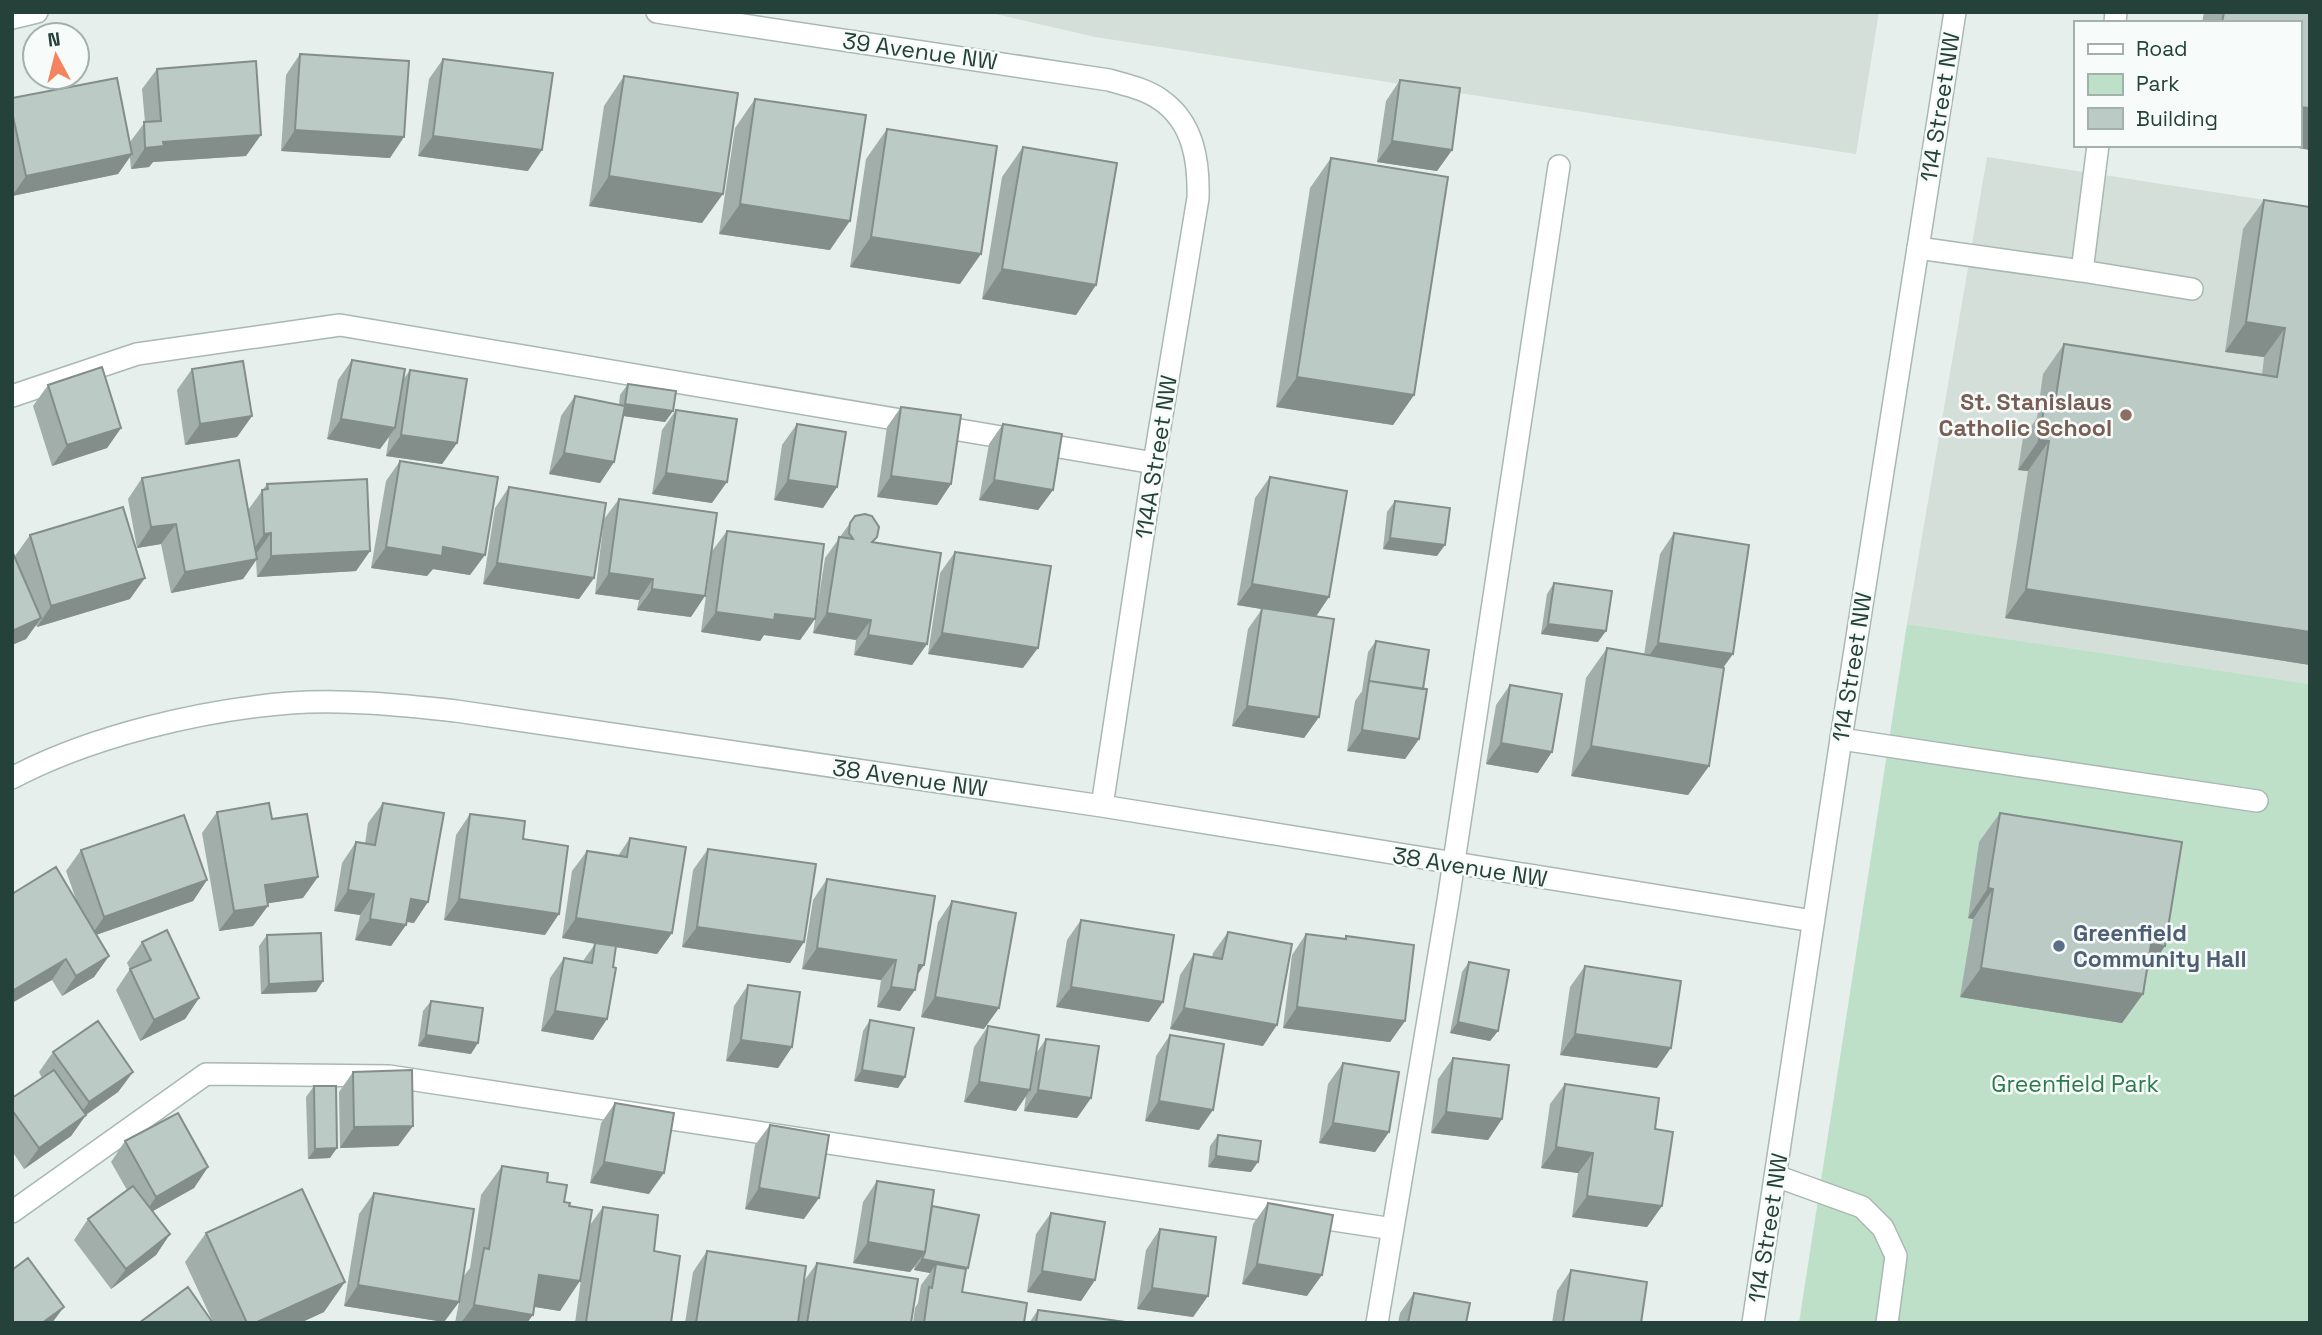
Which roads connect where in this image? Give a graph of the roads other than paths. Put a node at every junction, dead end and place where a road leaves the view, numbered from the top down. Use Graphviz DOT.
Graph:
graph roads {
  1 [pos="37,12"];
  2 [pos="657,12"];
  3 [pos="1955,12"];
  4 [pos="12,18"];
  5 [pos="1176,113"];
  6 [pos="2098,147"];
  7 [pos="1559,166"];
  8 [pos="1918,248"];
  9 [pos="2082,271"];
  10 [pos="2192,289"];
  11 [pos="12,396"];
  12 [pos="1154,463"];
  13 [pos="1841,739"];
  14 [pos="12,778"];
  15 [pos="2257,801"];
  16 [pos="1102,806"];
  17 [pos="1454,864"];
  18 [pos="1813,921"];
  19 [pos="1776,1176"];
  20 [pos="12,1212"];
  21 [pos="1393,1229"];
  22 [pos="1377,1323"];
  23 [pos="1754,1323"];
  24 [pos="1887,1323"];
  1 -- 4 [label="street"];
  2 -- 5 [label="street, 39 Avenue NW"];
  3 -- 8 [label="street, 114 Street NW"];
  5 -- 12 [label="street, 114A Street NW"];
  6 -- 9 [label="street"];
  7 -- 17 [label="street"];
  8 -- 9 [label="street"];
  8 -- 13 [label="street, 114 Street NW"];
  9 -- 10 [label="street"];
  11 -- 12 [label="street"];
  12 -- 16 [label="street, 114A Street NW"];
  13 -- 15 [label="street"];
  13 -- 18 [label="street, 114 Street NW"];
  14 -- 16 [label="street, 38 Avenue NW"];
  16 -- 17 [label="street, 38 Avenue NW"];
  17 -- 18 [label="street, 38 Avenue NW"];
  17 -- 21 [label="street"];
  18 -- 19 [label="street, 114 Street NW"];
  19 -- 23 [label="street, 114 Street NW"];
  19 -- 24 [label="street"];
  20 -- 21 [label="street"];
  21 -- 22 [label="street"];
}
